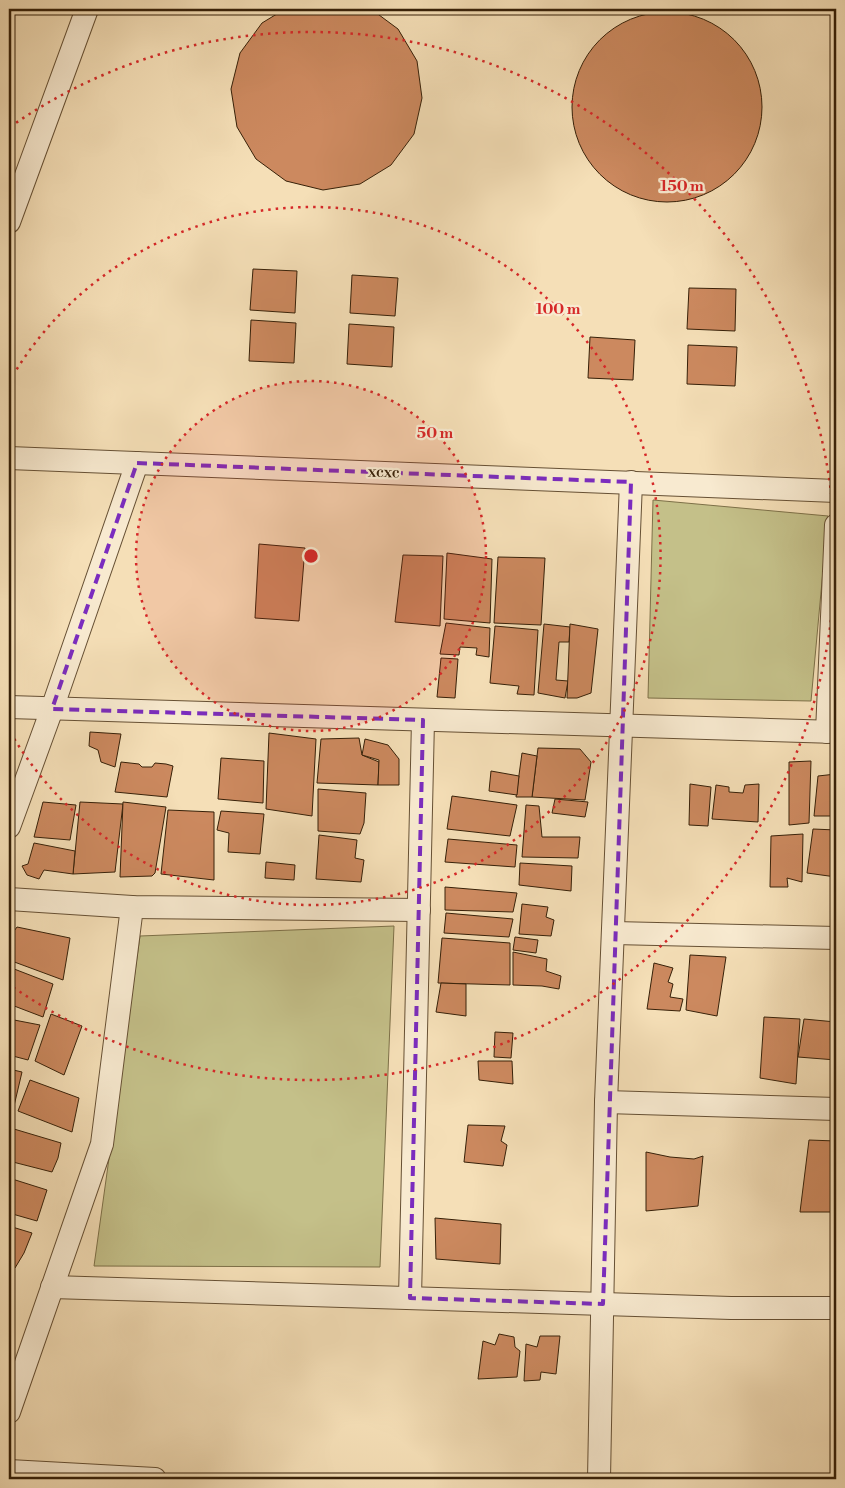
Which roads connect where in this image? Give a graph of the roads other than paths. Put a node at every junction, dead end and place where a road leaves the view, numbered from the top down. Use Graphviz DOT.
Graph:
graph roads {
  1 [pos="87,9"];
  2 [pos="9,222"];
  3 [pos="9,458"];
  4 [pos="137,463"];
  5 [pos="631,482"];
  6 [pos="836,490"];
  7 [pos="836,525"];
  8 [pos="9,707"];
  9 [pos="52,709"];
  10 [pos="423,720"];
  11 [pos="622,726"];
  12 [pos="831,732"];
  13 [pos="9,827"];
  14 [pos="9,899"];
  15 [pos="132,908"];
  16 [pos="420,910"];
  17 [pos="614,933"];
  18 [pos="836,938"];
  19 [pos="606,1102"];
  20 [pos="836,1109"];
  21 [pos="52,1287"];
  22 [pos="410,1298"];
  23 [pos="603,1304"];
  24 [pos="836,1308"];
  25 [pos="9,1412"];
  26 [pos="9,1471"];
  27 [pos="85,1478"];
  28 [pos="156,1479"];
  29 [pos="599,1479"];
  1 -- 2 [label="street"];
  3 -- 4 [label="street, xcxc"];
  4 -- 5 [label="street, xcxc"];
  4 -- 9 [label="street"];
  5 -- 6 [label="street, xcxc"];
  5 -- 11 [label="street"];
  7 -- 12 [label="street"];
  8 -- 9 [label="street"];
  9 -- 10 [label="street"];
  9 -- 13 [label="street"];
  10 -- 11 [label="street"];
  10 -- 16 [label="street"];
  11 -- 12 [label="street"];
  11 -- 17 [label="street"];
  14 -- 15 [label="street"];
  15 -- 16 [label="street"];
  15 -- 21 [label="street"];
  16 -- 22 [label="street"];
  17 -- 18 [label="street"];
  17 -- 19 [label="street"];
  19 -- 20 [label="street"];
  19 -- 23 [label="street"];
  21 -- 22 [label="street"];
  21 -- 25 [label="street"];
  22 -- 23 [label="street"];
  23 -- 24 [label="street"];
  23 -- 29 [label="street"];
  26 -- 27 [label="street"];
  27 -- 28 [label="street"];
}
